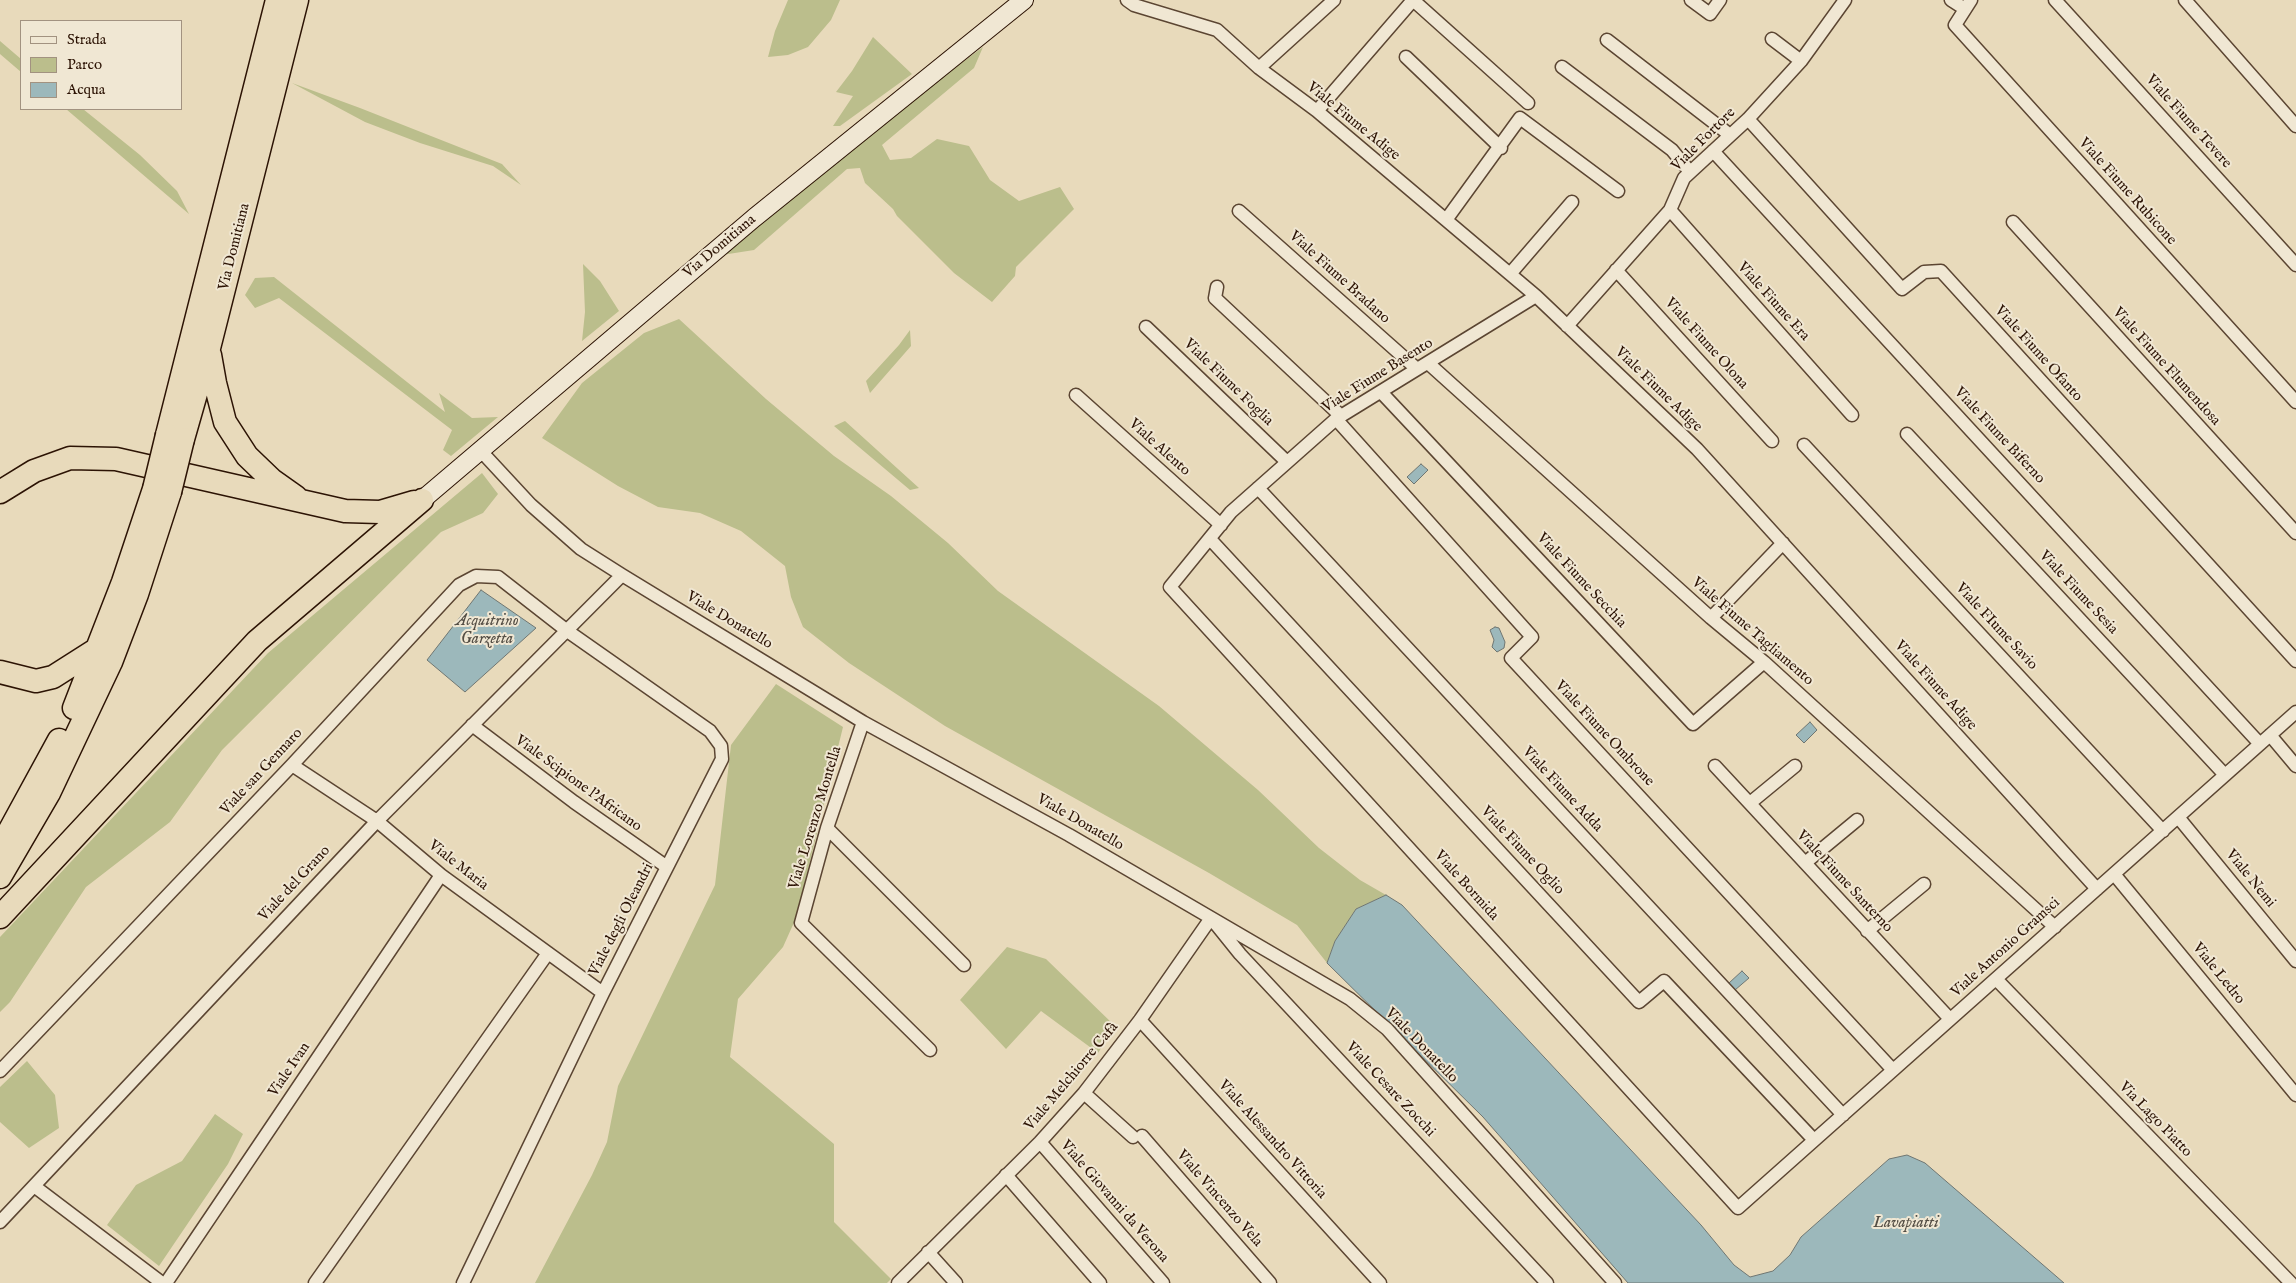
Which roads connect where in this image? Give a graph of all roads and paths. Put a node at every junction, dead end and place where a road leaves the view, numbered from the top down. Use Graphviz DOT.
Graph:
graph roads {
  1 [pos="277,0"];
  2 [pos="297,0"];
  3 [pos="1024,0"];
  4 [pos="1127,0"];
  5 [pos="1334,0"];
  6 [pos="1413,0"];
  7 [pos="1690,0"];
  8 [pos="1720,0"];
  9 [pos="1845,0"];
  10 [pos="1951,0"];
  11 [pos="2055,0"];
  12 [pos="2186,0"];
  13 [pos="1968,5"];
  14 [pos="1772,39"];
  15 [pos="1607,40"];
  16 [pos="1406,57"];
  17 [pos="1800,61"];
  18 [pos="1562,67"];
  19 [pos="1259,68"];
  20 [pos="1528,103"];
  21 [pos="1317,111"];
  22 [pos="1748,120"];
  23 [pos="2296,126"];
  24 [pos="1730,135"];
  25 [pos="1501,148"];
  26 [pos="1713,151"];
  27 [pos="1690,172"];
  28 [pos="1618,191"];
  29 [pos="1572,202"];
  30 [pos="1670,210"];
  31 [pos="1240,211"];
  32 [pos="1446,220"];
  33 [pos="2013,222"];
  34 [pos="2296,266"];
  35 [pos="1616,270"];
  36 [pos="1510,274"];
  37 [pos="217,278"];
  38 [pos="1217,287"];
  39 [pos="1536,296"];
  40 [pos="1146,326"];
  41 [pos="1567,326"];
  42 [pos="209,348"];
  43 [pos="1423,366"];
  44 [pos="1381,392"];
  45 [pos="1076,396"];
  46 [pos="2296,402"];
  47 [pos="1852,415"];
  48 [pos="1338,418"];
  49 [pos="1907,434"];
  50 [pos="175,437"];
  51 [pos="1772,440"];
  52 [pos="1804,445"];
  53 [pos="480,450"];
  54 [pos="1287,462"];
  55 [pos="1258,488"];
  56 [pos="162,490"];
  57 [pos="0,492"];
  58 [pos="422,500"];
  59 [pos="305,503"];
  60 [pos="1221,525"];
  61 [pos="2296,533"];
  62 [pos="1210,538"];
  63 [pos="1783,543"];
  64 [pos="622,575"];
  65 [pos="1170,587"];
  66 [pos="1711,618"];
  67 [pos="566,630"];
  68 [pos="97,649"];
  69 [pos="2296,661"];
  70 [pos="1764,662"];
  71 [pos="0,672"];
  72 [pos="2296,712"];
  73 [pos="863,722"];
  74 [pos="472,725"];
  75 [pos="2270,735"];
  76 [pos="2260,744"];
  77 [pos="292,765"];
  78 [pos="1715,766"];
  79 [pos="1795,766"];
  80 [pos="2296,766"];
  81 [pos="2225,775"];
  82 [pos="1750,803"];
  83 [pos="2178,817"];
  84 [pos="377,820"];
  85 [pos="1857,820"];
  86 [pos="827,828"];
  87 [pos="2163,830"];
  88 [pos="0,848"];
  89 [pos="1805,863"];
  90 [pos="667,868"];
  91 [pos="2114,874"];
  92 [pos="441,875"];
  93 [pos="0,877"];
  94 [pos="1924,884"];
  95 [pos="2097,889"];
  96 [pos="0,917"];
  97 [pos="1211,918"];
  98 [pos="2054,927"];
  99 [pos="1867,931"];
  100 [pos="548,953"];
  101 [pos="2296,961"];
  102 [pos="964,965"];
  103 [pos="1996,979"];
  104 [pos="603,993"];
  105 [pos="1950,1019"];
  106 [pos="1140,1020"];
  107 [pos="930,1050"];
  108 [pos="1892,1069"];
  109 [pos="0,1071"];
  110 [pos="1084,1093"];
  111 [pos="2296,1095"];
  112 [pos="1843,1115"];
  113 [pos="1814,1140"];
  114 [pos="1040,1142"];
  115 [pos="1006,1174"];
  116 [pos="34,1186"];
  117 [pos="1738,1208"];
  118 [pos="0,1222"];
  119 [pos="928,1252"];
  120 [pos="162,1283"];
  121 [pos="166,1283"];
  122 [pos="315,1283"];
  123 [pos="463,1283"];
  124 [pos="898,1283"];
  125 [pos="956,1283"];
  126 [pos="1100,1283"];
  127 [pos="1163,1283"];
  128 [pos="1270,1283"];
  129 [pos="1380,1283"];
  130 [pos="1547,1283"];
  131 [pos="1615,1283"];
  132 [pos="2291,1283"];
  1 -- 37 [label="highway, Via Domitiana"];
  2 -- 37 [label="highway, Via Domitiana"];
  3 -- 53 [label="street, Via Domitiana"];
  4 -- 19 [label="street, Viale Fiume Adige"];
  5 -- 19 [label="street"];
  6 -- 20 [label="street"];
  6 -- 21 [label="street"];
  7 -- 8 [label="street"];
  9 -- 17 [label="street, Viale Fortore"];
  10 -- 13 [label="street"];
  11 -- 34 [label="street, Viale Fiume Tevere"];
  12 -- 23 [label="street"];
  13 -- 46 [label="street, Viale Fiume Rubicone"];
  14 -- 17 [label="street"];
  15 -- 24 [label="street"];
  16 -- 25 [label="street"];
  17 -- 22 [label="street, Viale Fortore"];
  18 -- 27 [label="street"];
  19 -- 21 [label="street, Viale Fiume Adige"];
  21 -- 32 [label="street, Viale Fiume Adige"];
  22 -- 24 [label="street, Viale Fortore"];
  22 -- 69 [label="street, Viale Fiume Ofanto"];
  24 -- 26 [label="street, Viale Fortore"];
  25 -- 28 [label="street"];
  25 -- 32 [label="street"];
  26 -- 27 [label="street, Viale Fortore"];
  26 -- 76 [label="street, Viale Fiume Biferno"];
  27 -- 30 [label="street, Viale Fortore"];
  29 -- 36 [label="street"];
  30 -- 35 [label="street, Viale Fortore"];
  30 -- 47 [label="street, Viale Fiume Era"];
  31 -- 43 [label="street, Viale Fiume Bradano"];
  32 -- 36 [label="street, Viale Fiume Adige"];
  33 -- 61 [label="street, Viale Fiume Flumendosa"];
  35 -- 41 [label="street, Viale Fortore"];
  35 -- 51 [label="street, Viale Fiume Olona"];
  36 -- 39 [label="street, Viale Fiume Adige"];
  37 -- 42 [label="highway, Via Domitiana"];
  37 -- 50 [label="highway, Via Domitiana"];
  38 -- 48 [label="street"];
  39 -- 41 [label="street, Viale Fiume Adige"];
  39 -- 43 [label="street, Viale Fiume Basento"];
  40 -- 54 [label="street, Viale Fiume Foglia"];
  41 -- 63 [label="street, Viale Fiume Adige"];
  42 -- 50 [label="highway, Via Domitiana"];
  42 -- 59 [label="highway"];
  43 -- 44 [label="street, Viale Fiume Basento"];
  43 -- 66 [label="street, Viale Fiume Tagliamento"];
  44 -- 48 [label="street, Viale Fiume Basento"];
  44 -- 70 [label="street, Viale Fiume Secchia"];
  45 -- 60 [label="street, Viale Alento"];
  48 -- 54 [label="street, Viale Fiume Basento"];
  48 -- 108 [label="street, Viale Fiume Ombrone"];
  49 -- 81 [label="street, Viale Fiume Sesia"];
  50 -- 56 [label="highway, Via Domitiana, bridge"];
  52 -- 87 [label="street, Viale FIume Savio"];
  53 -- 58 [label="street, Via Domitiana"];
  53 -- 64 [label="street, Viale Donatello"];
  54 -- 55 [label="street, Viale Fiume Basento"];
  55 -- 60 [label="street, Viale Fiume Basento"];
  55 -- 112 [label="street, Viale Fiume Adda"];
  56 -- 68 [label="highway"];
  56 -- 93 [label="highway"];
  57 -- 59 [label="highway"];
  58 -- 59 [label="highway"];
  58 -- 96 [label="highway"];
  60 -- 62 [label="street, Viale Fiume Basento"];
  62 -- 65 [label="street, Viale Fiume Basento"];
  62 -- 113 [label="street, Viale Fiume Oglio"];
  63 -- 66 [label="street"];
  63 -- 95 [label="street, Viale Fiume Adige"];
  64 -- 67 [label="street, Viale del Grano"];
  64 -- 73 [label="street, Viale Donatello"];
  65 -- 117 [label="street, Viale Bormida"];
  66 -- 70 [label="street, Viale Fiume Tagliamento"];
  67 -- 74 [label="street, Viale del Grano"];
  67 -- 77 [label="street, Viale san Gennaro"];
  67 -- 90 [label="street, Viale degli Oleandri"];
  68 -- 71 [label="highway"];
  68 -- 88 [label="highway"];
  70 -- 98 [label="street, Viale Fiume Tagliamento"];
  72 -- 75 [label="street, Viale Antonio Gramsci"];
  73 -- 86 [label="street, Viale Lorenzo Montella"];
  73 -- 97 [label="street, Viale Donatello"];
  74 -- 84 [label="street, Viale del Grano"];
  74 -- 90 [label="street, Viale Scipione l'Africano"];
  75 -- 76 [label="street, Viale Antonio Gramsci"];
  75 -- 80 [label="street"];
  76 -- 81 [label="street, Viale Antonio Gramsci"];
  77 -- 84 [label="street, Viale Maria"];
  77 -- 109 [label="street, Viale san Gennaro"];
  78 -- 82 [label="street, Viale Fiume Santerno"];
  79 -- 82 [label="street"];
  81 -- 83 [label="street, Viale Antonio Gramsci"];
  82 -- 89 [label="street, Viale Fiume Santerno"];
  83 -- 87 [label="street, Viale Antonio Gramsci"];
  83 -- 101 [label="street, Viale Nemi"];
  84 -- 92 [label="street, Viale Maria"];
  84 -- 116 [label="street, Viale del Grano"];
  85 -- 89 [label="street"];
  86 -- 102 [label="street"];
  86 -- 107 [label="street, Viale Lorenzo Montella"];
  87 -- 91 [label="street, Viale Antonio Gramsci"];
  89 -- 99 [label="street, Viale Fiume Santerno"];
  90 -- 104 [label="street, Viale degli Oleandri"];
  91 -- 95 [label="street, Viale Antonio Gramsci"];
  91 -- 111 [label="street, Viale Ledro"];
  92 -- 100 [label="street, Viale Maria"];
  92 -- 121 [label="street, Viale Ivan"];
  94 -- 99 [label="street"];
  95 -- 98 [label="street, Viale Antonio Gramsci"];
  97 -- 106 [label="street, Viale Melchiorre Cafà"];
  97 -- 130 [label="street, Viale Cesare Zocchi"];
  97 -- 131 [label="street, Viale Donatello"];
  98 -- 103 [label="street, Viale Antonio Gramsci"];
  99 -- 105 [label="street, Viale Fiume Santerno"];
  100 -- 104 [label="street, Viale Maria"];
  100 -- 122 [label="street"];
  103 -- 105 [label="street, Viale Antonio Gramsci"];
  103 -- 132 [label="street, Via Lago Piatto"];
  104 -- 123 [label="street, Viale degli Oleandri"];
  105 -- 108 [label="street, Viale Antonio Gramsci"];
  106 -- 110 [label="street, Viale Melchiorre Cafà"];
  106 -- 129 [label="street, Viale Alessandro Vittoria"];
  108 -- 112 [label="street, Viale Antonio Gramsci"];
  110 -- 114 [label="street, Viale Melchiorre Cafà"];
  110 -- 128 [label="street, Viale Vincenzo Vela"];
  112 -- 113 [label="street, Viale Antonio Gramsci"];
  113 -- 117 [label="street, Viale Antonio Gramsci"];
  114 -- 115 [label="street, Viale Melchiorre Cafà"];
  114 -- 127 [label="street, Viale Giovanni da Verona"];
  115 -- 119 [label="street, Viale Melchiorre Cafà"];
  115 -- 126 [label="street"];
  116 -- 118 [label="street, Viale del Grano"];
  116 -- 120 [label="street"];
  119 -- 124 [label="street, Viale Melchiorre Cafà"];
  119 -- 125 [label="street"];
}
